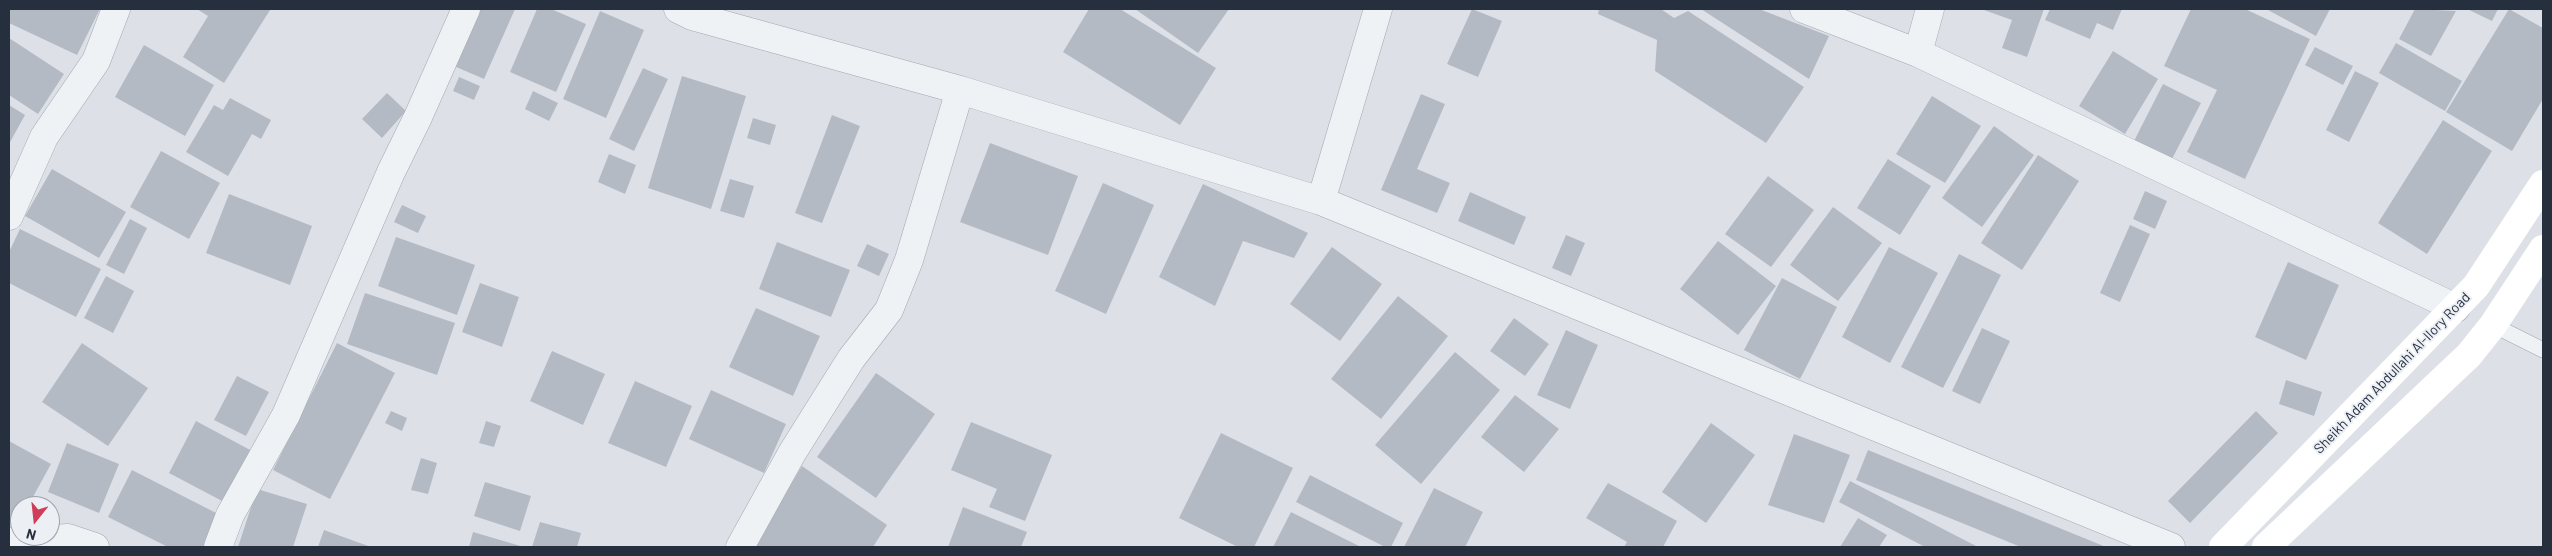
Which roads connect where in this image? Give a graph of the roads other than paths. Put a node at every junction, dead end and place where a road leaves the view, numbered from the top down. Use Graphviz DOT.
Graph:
graph roads {
  1 [pos="116,9"];
  2 [pos="466,9"];
  3 [pos="678,9"];
  4 [pos="1378,9"];
  5 [pos="1804,9"];
  6 [pos="1930,9"];
  7 [pos="1918,53"];
  8 [pos="960,90"];
  9 [pos="2543,184"];
  10 [pos="1321,201"];
  11 [pos="9,216"];
  12 [pos="2543,248"];
  13 [pos="2456,308"];
  14 [pos="2493,325"];
  15 [pos="2543,350"];
  16 [pos="9,542"];
  17 [pos="95,547"];
  18 [pos="218,547"];
  19 [pos="740,547"];
  20 [pos="2171,547"];
  21 [pos="2222,547"];
  22 [pos="2266,547"];
  1 -- 11 [label="street"];
  2 -- 18 [label="street"];
  3 -- 8 [label="street"];
  4 -- 10 [label="street"];
  5 -- 7 [label="street"];
  6 -- 7 [label="street"];
  7 -- 13 [label="street"];
  8 -- 10 [label="street"];
  8 -- 19 [label="street"];
  9 -- 13 [label="street, Sheikh Adam Abdullahi Al-Ilory Road"];
  10 -- 20 [label="street"];
  12 -- 14 [label="street"];
  13 -- 21 [label="street, Sheikh Adam Abdullahi Al-Ilory Road"];
  14 -- 15 [label="lane"];
  14 -- 22 [label="street"];
  16 -- 17 [label="street"];
}
